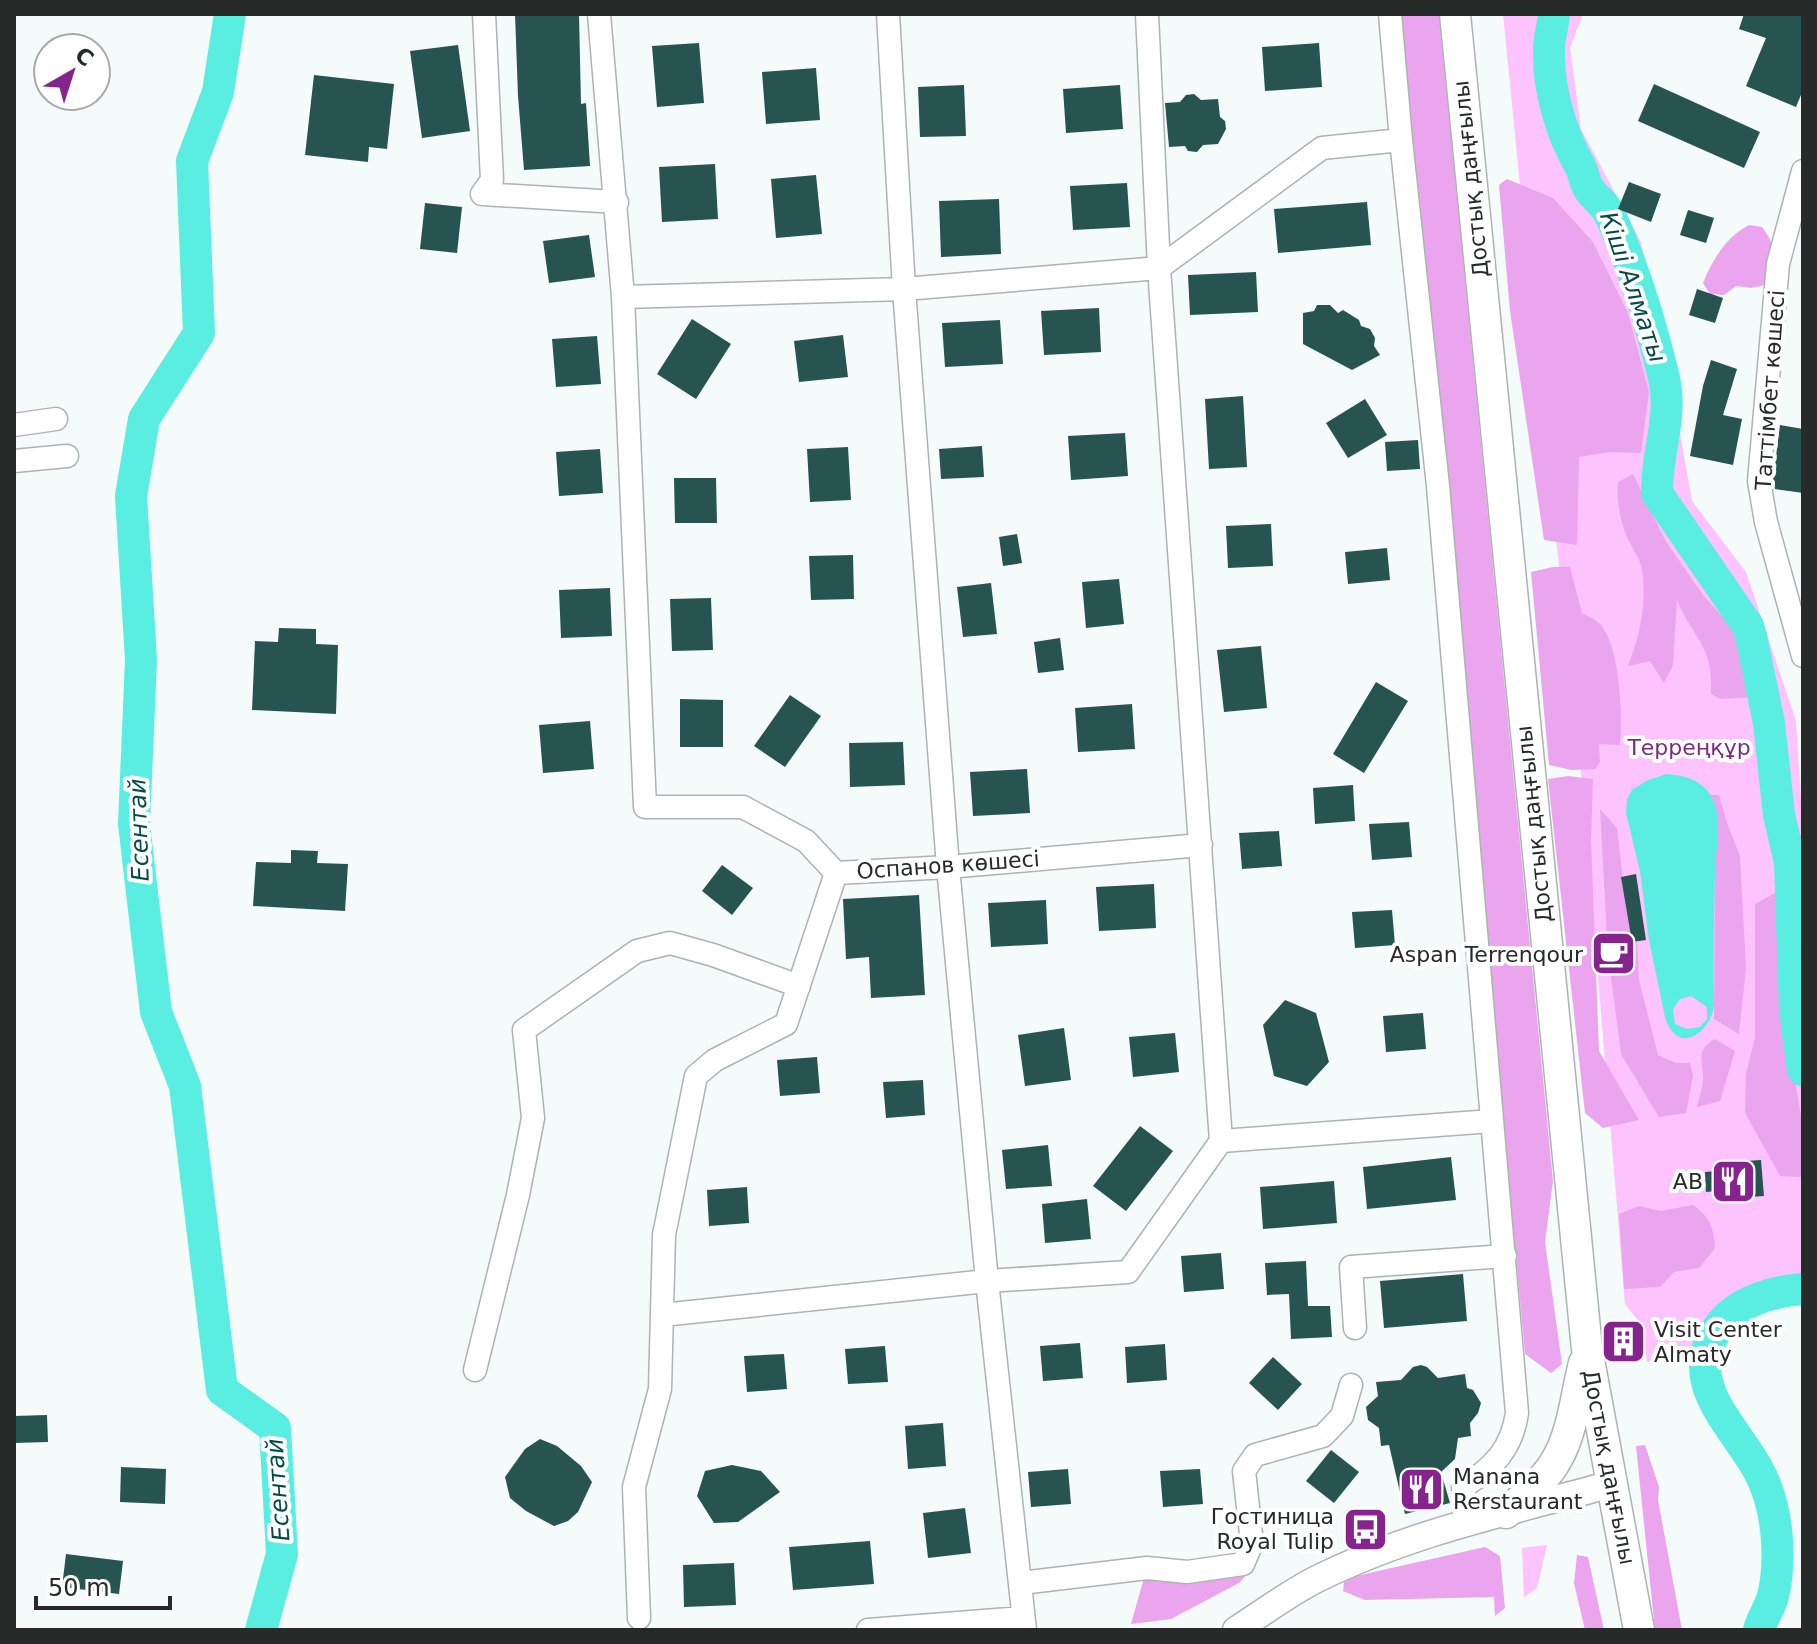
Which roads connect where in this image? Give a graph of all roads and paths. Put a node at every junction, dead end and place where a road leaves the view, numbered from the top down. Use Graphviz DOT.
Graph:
graph roads {
  1 [pos="484,14"];
  2 [pos="599,14"];
  3 [pos="888,14"];
  4 [pos="1147,14"];
  5 [pos="1390,14"];
  6 [pos="1455,14"];
  7 [pos="1401,140"];
  8 [pos="1803,171"];
  9 [pos="617,202"];
  10 [pos="1159,268"];
  11 [pos="904,289"];
  12 [pos="623,297"];
  13 [pos="56,419"];
  14 [pos="14,425"];
  15 [pos="67,456"];
  16 [pos="14,461"];
  17 [pos="1803,656"];
  18 [pos="1201,845"];
  19 [pos="948,867"];
  20 [pos="836,873"];
  21 [pos="799,986"];
  22 [pos="1492,1121"];
  23 [pos="1221,1141"];
  24 [pos="1505,1256"];
  25 [pos="987,1281"];
  26 [pos="662,1315"];
  27 [pos="1355,1328"];
  28 [pos="1587,1349"];
  29 [pos="475,1370"];
  30 [pos="1351,1385"];
  31 [pos="1612,1484"];
  32 [pos="1506,1513"];
  33 [pos="1466,1522"];
  34 [pos="1021,1583"];
  35 [pos="639,1618"];
  36 [pos="1024,1624"];
  37 [pos="868,1630"];
  38 [pos="1236,1630"];
  39 [pos="1639,1630"];
  1 -- 9 [label="street"];
  2 -- 9 [label="street"];
  3 -- 11 [label="street"];
  4 -- 10 [label="street"];
  5 -- 7 [label="street"];
  6 -- 28 [label="main road, Достық даңғылы"];
  7 -- 10 [label="street"];
  7 -- 22 [label="street"];
  8 -- 17 [label="street, Таттімбет көшесі"];
  9 -- 12 [label="street"];
  10 -- 11 [label="street"];
  10 -- 18 [label="street"];
  11 -- 12 [label="street"];
  11 -- 19 [label="street"];
  12 -- 20 [label="street"];
  13 -- 14 [label="street"];
  15 -- 16 [label="street"];
  18 -- 19 [label="street, Оспанов көшесі"];
  18 -- 23 [label="street"];
  19 -- 20 [label="street, Оспанов көшесі"];
  19 -- 25 [label="street"];
  20 -- 21 [label="street, Оспанов көшесі"];
  21 -- 26 [label="street, Оспанов көшесі"];
  21 -- 29 [label="street"];
  22 -- 23 [label="street"];
  22 -- 24 [label="street"];
  23 -- 25 [label="street"];
  24 -- 27 [label="street"];
  24 -- 33 [label="street"];
  25 -- 26 [label="street"];
  25 -- 34 [label="street"];
  26 -- 35 [label="street, Оспанов көшесі"];
  28 -- 31 [label="main road, Достық даңғылы"];
  28 -- 32 [label="main road"];
  30 -- 34 [label="street"];
  31 -- 32 [label="street"];
  31 -- 39 [label="main road, Достық даңғылы"];
  32 -- 33 [label="street"];
  33 -- 38 [label="street"];
  34 -- 36 [label="street"];
  36 -- 37 [label="street"];
}
